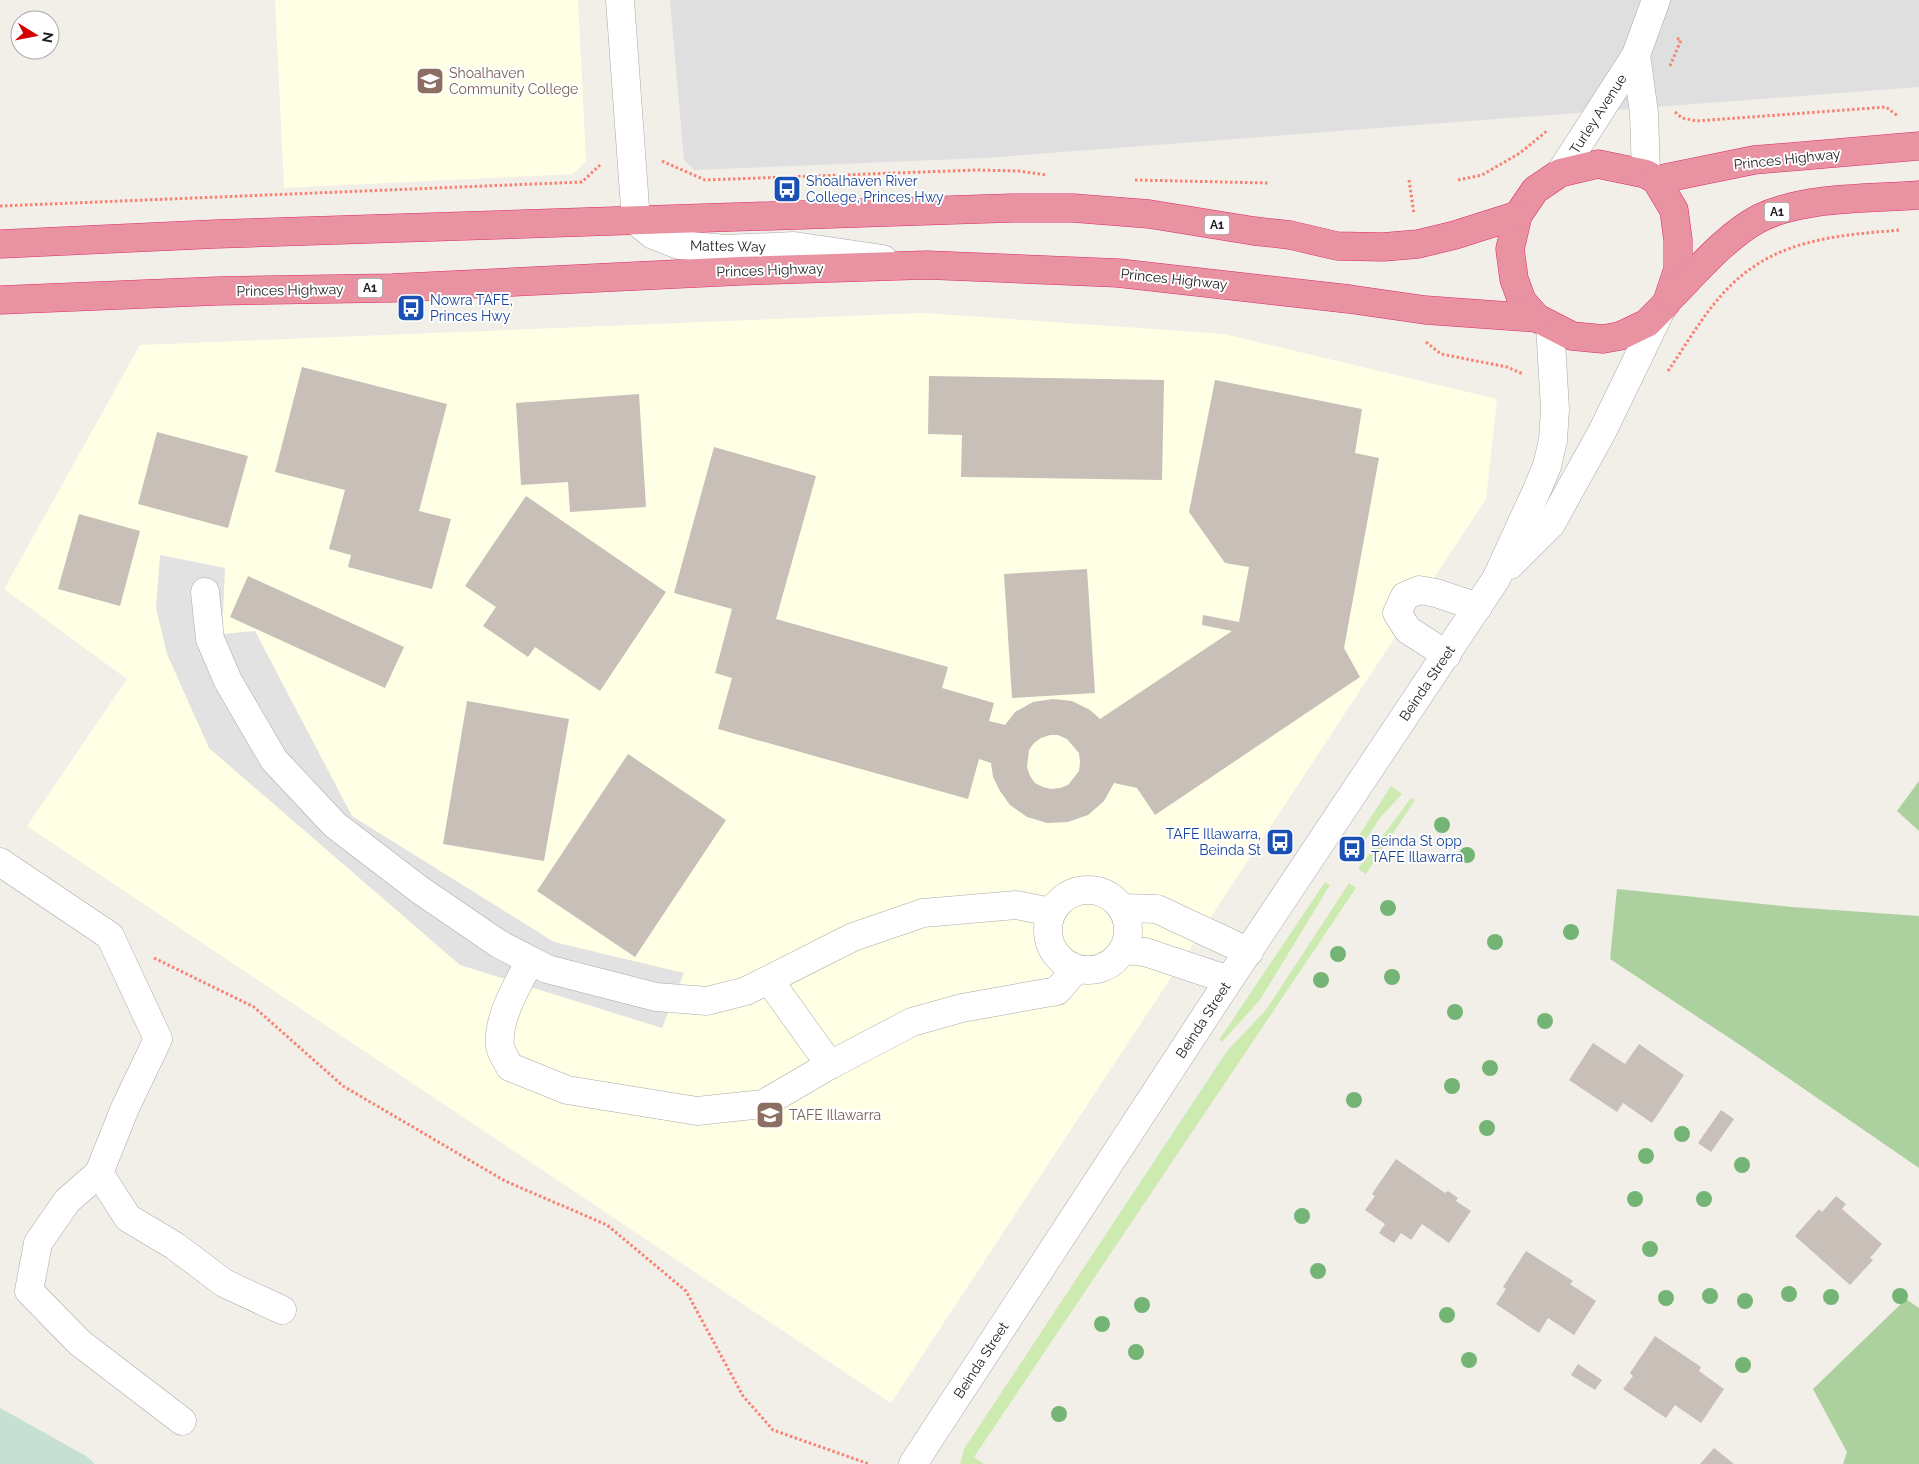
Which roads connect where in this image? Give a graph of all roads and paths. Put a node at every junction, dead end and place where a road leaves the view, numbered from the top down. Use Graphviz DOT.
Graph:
graph roads {
  1 [pos="620,0"];
  2 [pos="1656,0"];
  3 [pos="1680,40"];
  4 [pos="1636,55"];
  5 [pos="1668,72"];
  6 [pos="1675,112"];
  7 [pos="1899,118"];
  8 [pos="1552,125"];
  9 [pos="1919,146"];
  10 [pos="661,161"];
  11 [pos="603,163"];
  12 [pos="1560,172"];
  13 [pos="1055,176"];
  14 [pos="1651,177"];
  15 [pos="1132,180"];
  16 [pos="1458,180"];
  17 [pos="1269,183"];
  18 [pos="1919,195"];
  19 [pos="0,206"];
  20 [pos="1518,215"];
  21 [pos="636,221"];
  22 [pos="1910,229"];
  23 [pos="0,244"];
  24 [pos="927,265"];
  25 [pos="0,300"];
  26 [pos="1664,305"];
  27 [pos="1543,322"];
  28 [pos="1424,341"];
  29 [pos="1667,372"];
  30 [pos="1530,377"];
  31 [pos="1496,579"];
  32 [pos="205,592"];
  33 [pos="1478,607"];
  34 [pos="1447,655"];
  35 [pos="0,862"];
  36 [pos="1122,908"];
  37 [pos="1052,912"];
  38 [pos="110,936"];
  39 [pos="1124,950"];
  40 [pos="1249,952"];
  41 [pos="530,961"];
  42 [pos="1076,969"];
  43 [pos="770,980"];
  44 [pos="1229,980"];
  45 [pos="830,1065"];
  46 [pos="99,1173"];
  47 [pos="282,1310"];
  48 [pos="182,1421"];
  49 [pos="870,1464"];
  50 [pos="913,1464"];
  1 -- 21 [label="street"];
  2 -- 4 [label="street, Turley Avenue"];
  3 -- 5 [label="path"];
  4 -- 12 [label="street, Turley Avenue"];
  4 -- 14 [label="street, Turley Avenue"];
  6 -- 7 [label="path"];
  8 -- 16 [label="path"];
  9 -- 14 [label="highway, Princes Highway"];
  10 -- 13 [label="path"];
  11 -- 19 [label="path"];
  12 -- 14 [label="highway"];
  12 -- 20 [label="highway"];
  14 -- 26 [label="highway"];
  15 -- 17 [label="path"];
  18 -- 26 [label="highway, A1"];
  20 -- 21 [label="highway, A1"];
  20 -- 27 [label="highway"];
  21 -- 23 [label="highway, A1"];
  21 -- 24 [label="street, Mattes Way"];
  22 -- 29 [label="path"];
  24 -- 25 [label="highway, Princes Highway / A1"];
  24 -- 27 [label="highway, Princes Highway / A1"];
  26 -- 27 [label="highway, A1"];
  26 -- 31 [label="street, Beinda Street"];
  27 -- 31 [label="street, Beinda Street"];
  28 -- 30 [label="path"];
  31 -- 33 [label="street, Beinda Street"];
  32 -- 41 [label="street"];
  33 -- 34 [label="street, Beinda Street"];
  33 -- 34 [label="street"];
  34 -- 40 [label="street, Beinda Street"];
  35 -- 38 [label="street"];
  36 -- 37 [label="street"];
  36 -- 39 [label="street"];
  36 -- 40 [label="street"];
  37 -- 42 [label="street"];
  37 -- 43 [label="street"];
  38 -- 46 [label="street"];
  38 -- 49 [label="path"];
  39 -- 42 [label="street"];
  39 -- 44 [label="street"];
  40 -- 44 [label="street, Beinda Street"];
  41 -- 43 [label="street"];
  41 -- 45 [label="street"];
  42 -- 45 [label="street"];
  43 -- 45 [label="street"];
  44 -- 50 [label="street, Beinda Street"];
  46 -- 47 [label="street"];
  46 -- 48 [label="street"];
}
